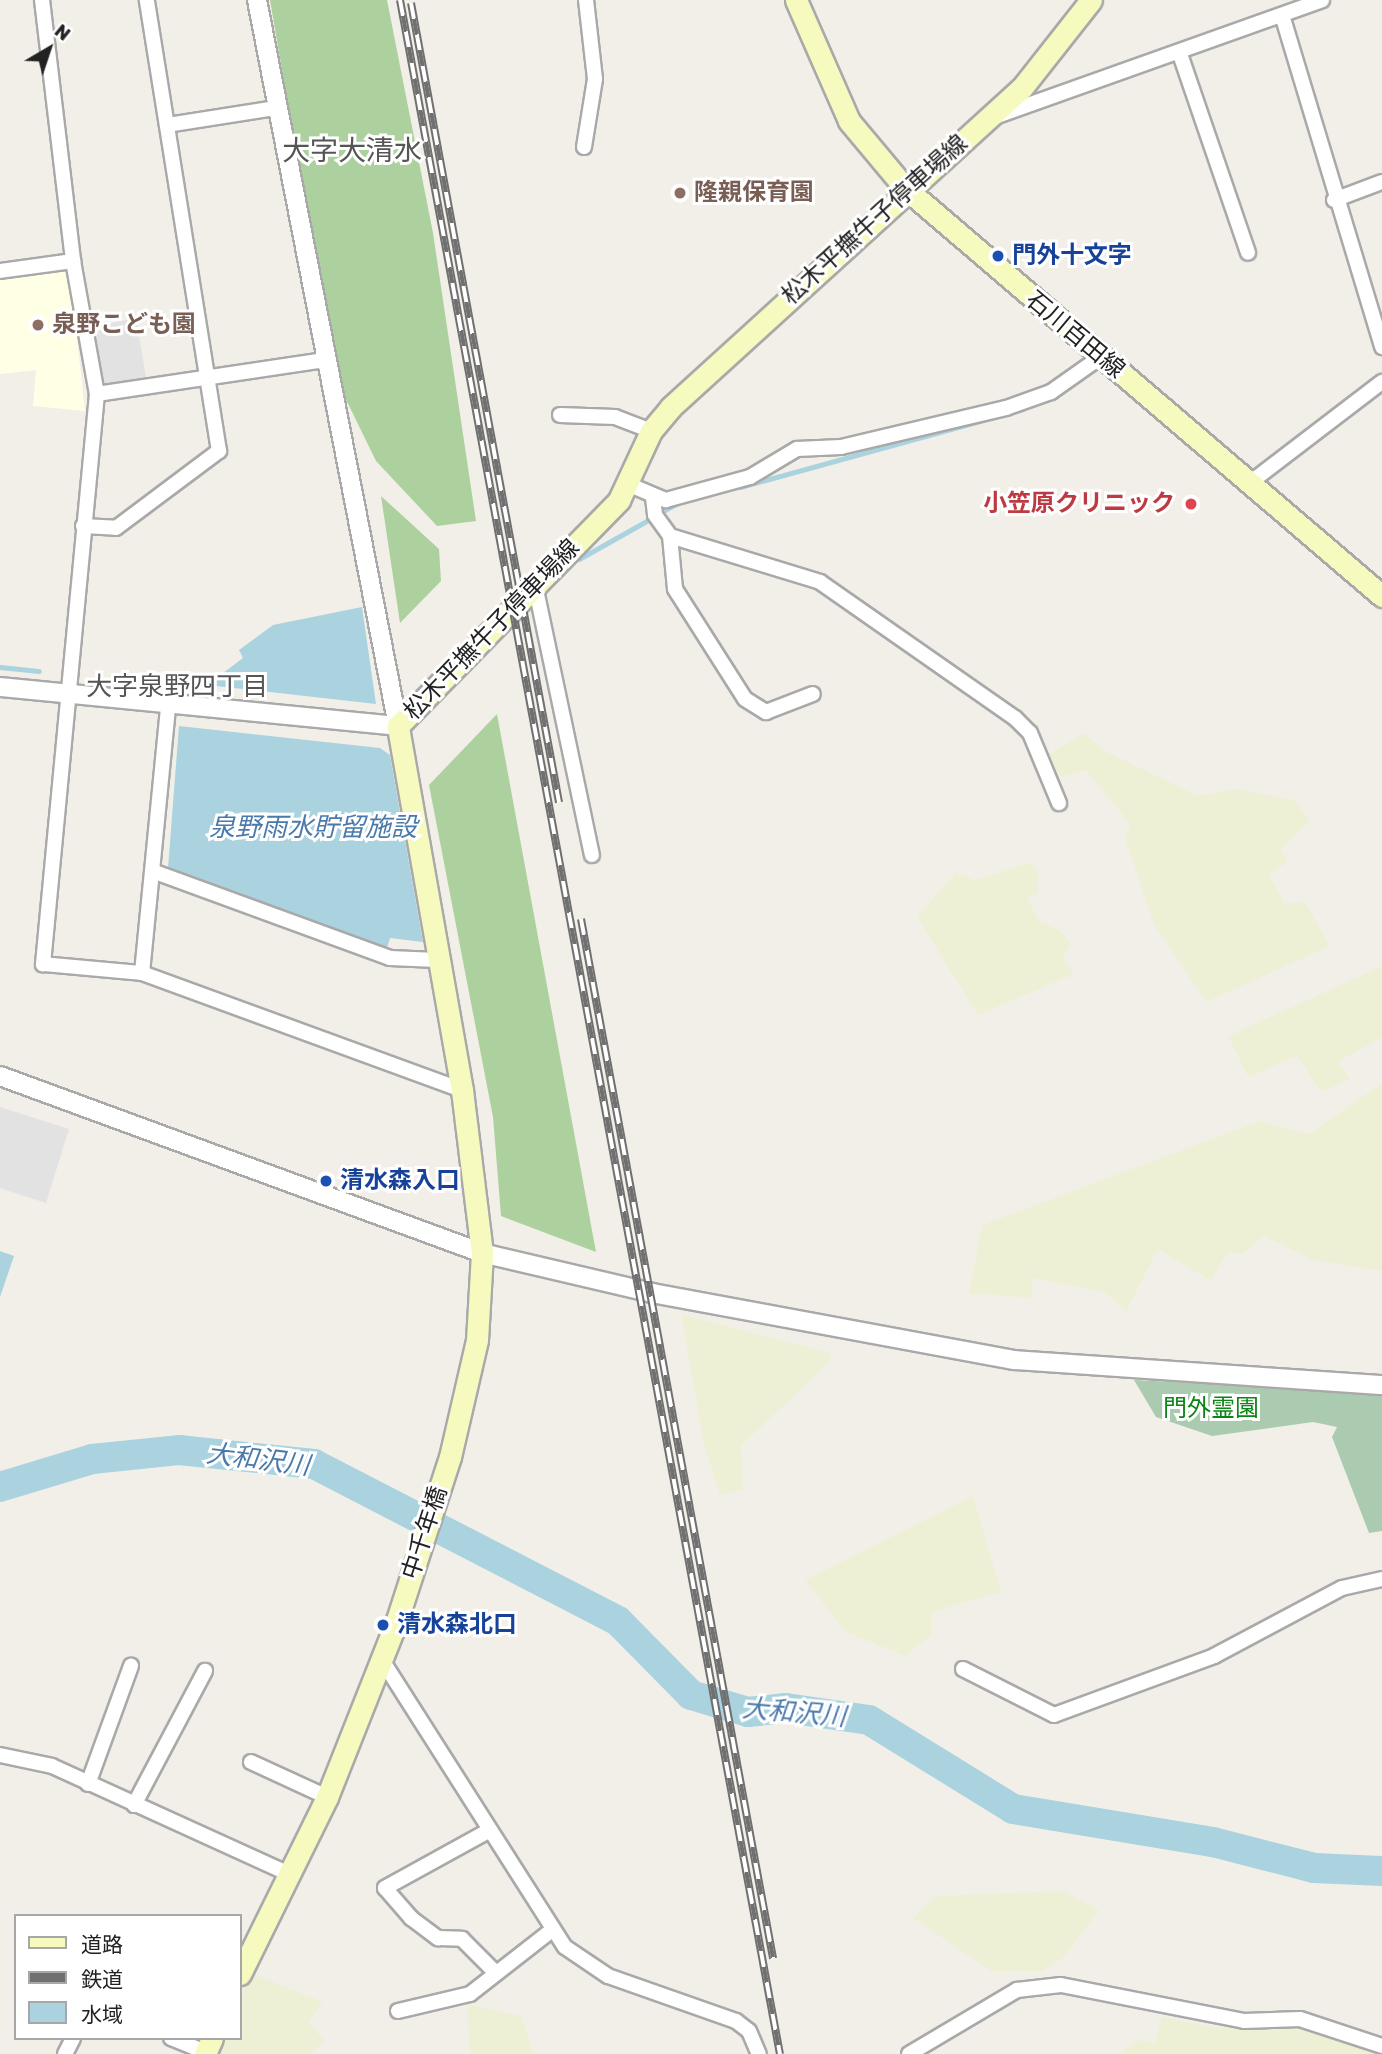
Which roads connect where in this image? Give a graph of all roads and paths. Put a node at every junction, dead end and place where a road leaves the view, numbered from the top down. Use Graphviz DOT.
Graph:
graph roads {
  1 [pos="42,0"];
  2 [pos="147,0"];
  3 [pos="257,0"];
  4 [pos="586,0"];
  5 [pos="796,0"];
  6 [pos="1091,0"];
  7 [pos="1322,0"];
  8 [pos="1282,15"];
  9 [pos="1180,54"];
  10 [pos="276,108"];
  11 [pos="989,119"];
  12 [pos="167,125"];
  13 [pos="584,148"];
  14 [pos="1382,182"];
  15 [pos="905,188"];
  16 [pos="1334,200"];
  17 [pos="1248,253"];
  18 [pos="73,261"];
  19 [pos="0,271"];
  20 [pos="1382,347"];
  21 [pos="1102,356"];
  22 [pos="324,360"];
  23 [pos="205,375"];
  24 [pos="1382,382"];
  25 [pos="97,394"];
  26 [pos="560,415"];
  27 [pos="651,431"];
  28 [pos="1251,482"];
  29 [pos="631,485"];
  30 [pos="653,498"];
  31 [pos="83,526"];
  32 [pos="670,536"];
  33 [pos="534,585"];
  34 [pos="1382,596"];
  35 [pos="0,687"];
  36 [pos="68,692"];
  37 [pos="813,694"];
  38 [pos="168,706"];
  39 [pos="398,726"];
  40 [pos="1059,803"];
  41 [pos="592,855"];
  42 [pos="155,872"];
  43 [pos="436,960"];
  44 [pos="142,973"];
  45 [pos="0,1076"];
  46 [pos="463,1090"];
  47 [pos="482,1254"];
  48 [pos="1382,1385"];
  49 [pos="450,1457"];
  50 [pos="1382,1579"];
  51 [pos="382,1660"];
  52 [pos="131,1665"];
  53 [pos="962,1669"];
  54 [pos="205,1671"];
  55 [pos="0,1755"];
  56 [pos="251,1762"];
  57 [pos="88,1784"];
  58 [pos="327,1797"];
  59 [pos="134,1805"];
  60 [pos="490,1830"];
  61 [pos="286,1873"];
  62 [pos="552,1930"];
  63 [pos="242,1970"];
  64 [pos="496,1973"];
  65 [pos="398,2011"];
  66 [pos="178,2040"];
  67 [pos="1382,2046"];
  68 [pos="208,2048"];
  69 [pos="759,2054"];
  70 [pos="909,2054"];
  1 -- 18 [label="street"];
  2 -- 12 [label="street"];
  3 -- 10 [label="street"];
  4 -- 13 [label="street"];
  5 -- 15 [label="main road, 石川百田線"];
  6 -- 11 [label="main road, 松木平撫牛子停車場線"];
  7 -- 8 [label="street"];
  8 -- 9 [label="street"];
  8 -- 16 [label="street"];
  9 -- 11 [label="street"];
  9 -- 17 [label="street"];
  10 -- 12 [label="street"];
  10 -- 22 [label="street"];
  11 -- 15 [label="main road, 松木平撫牛子停車場線"];
  12 -- 23 [label="street"];
  14 -- 16 [label="street"];
  15 -- 21 [label="main road, 石川百田線"];
  15 -- 27 [label="main road, 松木平撫牛子停車場線"];
  16 -- 20 [label="street"];
  18 -- 19 [label="street"];
  18 -- 25 [label="street"];
  21 -- 28 [label="main road, 石川百田線"];
  21 -- 30 [label="street"];
  22 -- 23 [label="street"];
  22 -- 39 [label="street"];
  23 -- 25 [label="street"];
  23 -- 31 [label="street"];
  24 -- 28 [label="street"];
  25 -- 31 [label="street"];
  26 -- 27 [label="street"];
  27 -- 29 [label="main road, 松木平撫牛子停車場線"];
  28 -- 34 [label="main road, 石川百田線"];
  29 -- 30 [label="street"];
  29 -- 33 [label="main road, 松木平撫牛子停車場線"];
  30 -- 32 [label="street"];
  31 -- 36 [label="street"];
  32 -- 37 [label="street"];
  32 -- 40 [label="street"];
  33 -- 39 [label="main road, 松木平撫牛子停車場線"];
  33 -- 41 [label="street"];
  35 -- 36 [label="street"];
  36 -- 38 [label="street"];
  36 -- 44 [label="street"];
  38 -- 39 [label="street"];
  38 -- 42 [label="street"];
  39 -- 43 [label="main road, 松木平撫牛子停車場線"];
  42 -- 43 [label="street"];
  42 -- 44 [label="street"];
  43 -- 46 [label="main road, 松木平撫牛子停車場線"];
  44 -- 46 [label="street"];
  45 -- 47 [label="street"];
  46 -- 47 [label="main road, 松木平撫牛子停車場線"];
  47 -- 48 [label="street"];
  47 -- 49 [label="main road, 松木平撫牛子停車場線"];
  49 -- 51 [label="main road, 中千年橋"];
  50 -- 53 [label="street"];
  51 -- 58 [label="main road"];
  51 -- 60 [label="street"];
  52 -- 57 [label="street"];
  54 -- 59 [label="street"];
  55 -- 57 [label="street"];
  56 -- 58 [label="street"];
  57 -- 59 [label="street"];
  58 -- 61 [label="main road"];
  59 -- 61 [label="street"];
  60 -- 62 [label="street"];
  60 -- 64 [label="street"];
  61 -- 63 [label="main road"];
  62 -- 64 [label="street"];
  62 -- 69 [label="street"];
  64 -- 65 [label="street"];
  66 -- 68 [label="street"];
  67 -- 70 [label="street"];
}
